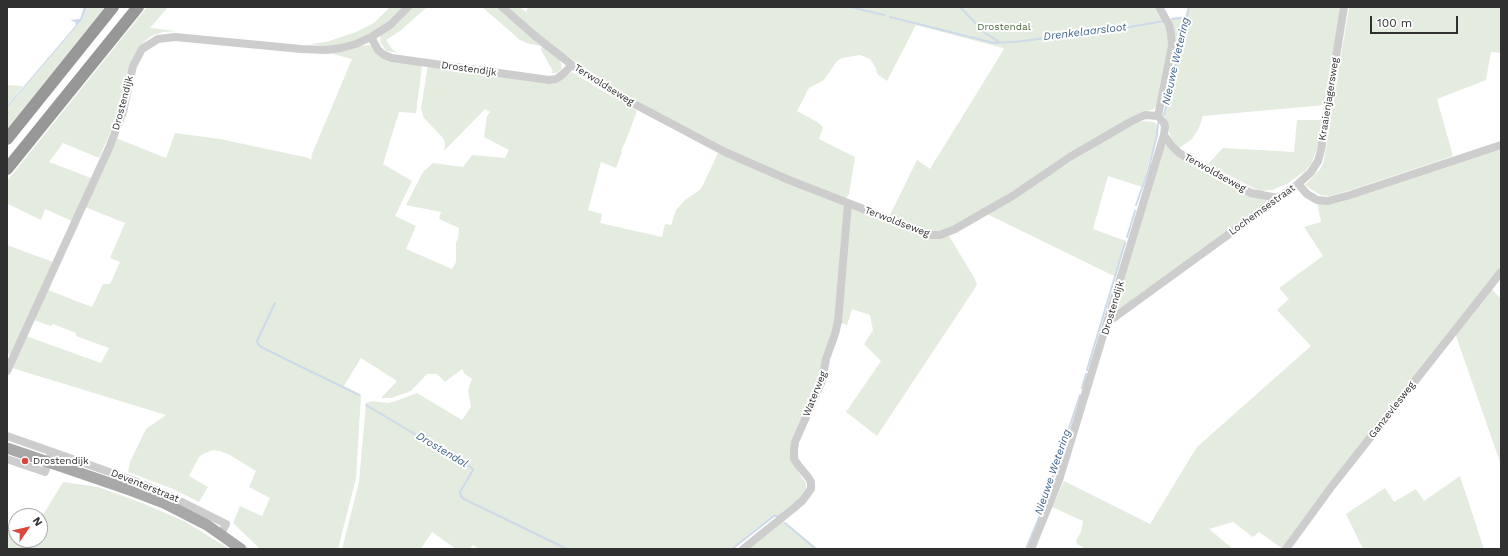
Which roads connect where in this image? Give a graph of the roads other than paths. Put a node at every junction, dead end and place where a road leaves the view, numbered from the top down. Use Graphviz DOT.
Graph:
graph roads {
  1 [pos="113,7"];
  2 [pos="138,7"];
  3 [pos="408,7"];
  4 [pos="502,7"];
  5 [pos="1159,7"];
  6 [pos="1344,7"];
  7 [pos="371,37"];
  8 [pos="572,65"];
  9 [pos="1160,118"];
  10 [pos="1164,135"];
  11 [pos="7,139"];
  12 [pos="1501,145"];
  13 [pos="7,169"];
  14 [pos="1298,184"];
  15 [pos="1278,198"];
  16 [pos="848,203"];
  17 [pos="1501,272"];
  18 [pos="1108,322"];
  19 [pos="7,371"];
  20 [pos="7,436"];
  21 [pos="7,448"];
  22 [pos="49,457"];
  23 [pos="7,459"];
  24 [pos="241,549"];
  25 [pos="742,549"];
  26 [pos="1031,549"];
  27 [pos="1286,549"];
  1 -- 11 [label="highway"];
  2 -- 13 [label="highway"];
  3 -- 7 [label="street, Drostendijk"];
  4 -- 8 [label="street, Terwoldseweg"];
  5 -- 9 [label="street"];
  6 -- 14 [label="street, Kraaienjagersweg"];
  7 -- 8 [label="street, Drostendijk"];
  7 -- 19 [label="street, Drostendijk"];
  8 -- 16 [label="street, Terwoldseweg"];
  9 -- 10 [label="street"];
  9 -- 16 [label="street, Terwoldseweg"];
  10 -- 15 [label="street, Terwoldseweg"];
  10 -- 18 [label="street, Drostendijk"];
  12 -- 14 [label="street, Lochemsestraat"];
  14 -- 15 [label="street, Lochemsestraat"];
  15 -- 18 [label="street, Lochemsestraat"];
  16 -- 25 [label="street, Waterweg"];
  17 -- 27 [label="street, Ganzevlesweg"];
  18 -- 26 [label="street, Drostendijk"];
  20 -- 22 [label="street, Deventerstraat"];
  21 -- 22 [label="main road, Deventerstraat"];
  22 -- 23 [label="street"];
  22 -- 24 [label="main road, Deventerstraat"];
}
